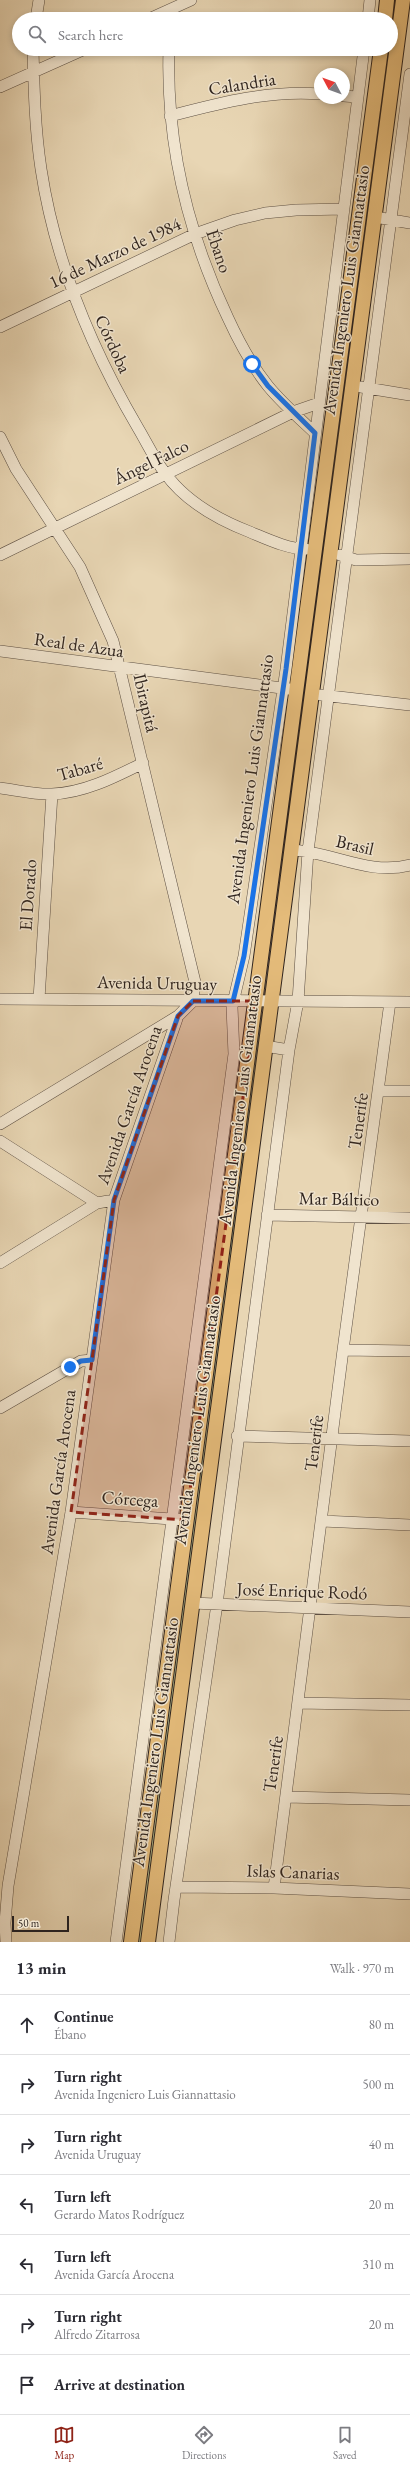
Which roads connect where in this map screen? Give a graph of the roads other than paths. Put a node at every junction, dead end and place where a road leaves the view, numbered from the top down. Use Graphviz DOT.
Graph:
graph roads {
  1 [pos="39,0"];
  2 [pos="191,0"];
  3 [pos="370,0"];
  4 [pos="387,0"];
  5 [pos="404,0"];
  6 [pos="37,12"];
  7 [pos="172,12"];
  8 [pos="369,12"];
  9 [pos="386,12"];
  10 [pos="398,45"];
  11 [pos="33,56"];
  12 [pos="70,56"];
  13 [pos="169,56"];
  14 [pos="363,56"];
  15 [pos="380,56"];
  16 [pos="397,56"];
  17 [pos="33,73"];
  18 [pos="410,74"];
  19 [pos="0,87"];
  20 [pos="314,94"];
  21 [pos="350,96"];
  22 [pos="357,97"];
  23 [pos="170,116"];
  24 [pos="344,209"];
  25 [pos="375,217"];
  26 [pos="391,220"];
  27 [pos="410,223"];
  28 [pos="195,234"];
  29 [pos="73,292"];
  30 [pos="0,327"];
  31 [pos="352,386"];
  32 [pos="368,388"];
  33 [pos="410,394"];
  34 [pos="319,403"];
  35 [pos="293,412"];
  36 [pos="315,433"];
  37 [pos="0,437"];
  38 [pos="165,474"];
  39 [pos="54,528"];
  40 [pos="314,548"];
  41 [pos="300,549"];
  42 [pos="331,551"];
  43 [pos="0,555"];
  44 [pos="345,558"];
  45 [pos="410,559"];
  46 [pos="0,651"];
  47 [pos="121,669"];
  48 [pos="290,690"];
  49 [pos="313,694"];
  50 [pos="328,695"];
  51 [pos="410,705"];
  52 [pos="143,763"];
  53 [pos="0,788"];
  54 [pos="52,794"];
  55 [pos="292,850"];
  56 [pos="308,851"];
  57 [pos="410,865"];
  58 [pos="0,999"];
  59 [pos="39,999"];
  60 [pos="193,1001"];
  61 [pos="233,1001"];
  62 [pos="256,1001"];
  63 [pos="298,1001"];
  64 [pos="272,1002"];
  65 [pos="390,1002"];
  66 [pos="410,1002"];
  67 [pos="178,1016"];
  68 [pos="265,1046"];
  69 [pos="289,1050"];
  70 [pos="379,1091"];
  71 [pos="410,1091"];
  72 [pos="0,1124"];
  73 [pos="0,1141"];
  74 [pos="114,1200"];
  75 [pos="97,1203"];
  76 [pos="267,1215"];
  77 [pos="362,1216"];
  78 [pos="410,1218"];
  79 [pos="0,1263"];
  80 [pos="343,1350"];
  81 [pos="410,1351"];
  82 [pos="92,1360"];
  83 [pos="0,1408"];
  84 [pos="237,1436"];
  85 [pos="332,1438"];
  86 [pos="410,1441"];
  87 [pos="70,1512"];
  88 [pos="170,1519"];
  89 [pos="186,1520"];
  90 [pos="322,1521"];
  91 [pos="410,1525"];
  92 [pos="192,1603"];
  93 [pos="217,1604"];
  94 [pos="310,1609"];
  95 [pos="410,1612"];
  96 [pos="298,1703"];
  97 [pos="410,1705"];
  98 [pos="286,1797"];
  99 [pos="410,1800"];
  100 [pos="176,1887"];
  101 [pos="4,1888"];
  102 [pos="274,1888"];
  103 [pos="410,1894"];
  104 [pos="2,1919"];
  105 [pos="6,1942"];
  106 [pos="116,1942"];
  107 [pos="131,1942"];
  108 [pos="148,1942"];
  109 [pos="169,1942"];
  1 -- 6 [label="street"];
  2 -- 7 [label="street"];
  3 -- 8 [label="street"];
  4 -- 9 [label="main road"];
  5 -- 10 [label="main road, Avenida Ingeniero Luis Giannattasio"];
  11 -- 17 [label="street, Córdoba"];
  12 -- 17 [label="street"];
  13 -- 23 [label="street, Ébano"];
  14 -- 22 [label="street, Avenida Ingeniero Luis Giannattasio"];
  15 -- 40 [label="main road, Avenida Ingeniero Luis Giannattasio"];
  16 -- 25 [label="main road, Avenida Ingeniero Luis Giannattasio"];
  17 -- 19 [label="street"];
  17 -- 29 [label="street, Córdoba"];
  18 -- 26 [label="street, Avenida Ingeniero Luis Giannattasio"];
  20 -- 23 [label="street, Calandria"];
  21 -- 22 [label="street"];
  22 -- 24 [label="street, Avenida Ingeniero Luis Giannattasio"];
  23 -- 28 [label="street, Ébano"];
  24 -- 28 [label="street, 16 de Marzo de 1984"];
  24 -- 34 [label="street, Avenida Ingeniero Luis Giannattasio"];
  25 -- 26 [label="street"];
  25 -- 31 [label="main road, Avenida Ingeniero Luis Giannattasio"];
  26 -- 27 [label="street"];
  26 -- 32 [label="street, Avenida Ingeniero Luis Giannattasio"];
  28 -- 29 [label="street, 16 de Marzo de 1984"];
  28 -- 35 [label="street, Ébano"];
  29 -- 30 [label="street, 16 de Marzo de 1984"];
  29 -- 38 [label="street, Córdoba"];
  31 -- 32 [label="street"];
  31 -- 42 [label="main road, Avenida Ingeniero Luis Giannattasio"];
  32 -- 33 [label="street"];
  32 -- 44 [label="street, Avenida Ingeniero Luis Giannattasio"];
  34 -- 35 [label="street, Ángel Falco"];
  34 -- 36 [label="street, Avenida Ingeniero Luis Giannattasio"];
  35 -- 36 [label="street, Ébano"];
  35 -- 38 [label="street, Ángel Falco"];
  36 -- 41 [label="street, Avenida Ingeniero Luis Giannattasio"];
  37 -- 39 [label="street, Ibirapitá"];
  38 -- 39 [label="street, Ángel Falco"];
  38 -- 41 [label="street, Córdoba"];
  39 -- 43 [label="street, Ángel Falco"];
  39 -- 47 [label="street, Ibirapitá"];
  40 -- 41 [label="street, Córdoba"];
  40 -- 48 [label="main road, Avenida Ingeniero Luis Giannattasio"];
  41 -- 48 [label="street, Avenida Ingeniero Luis Giannattasio"];
  42 -- 44 [label="street"];
  42 -- 49 [label="main road, Avenida Ingeniero Luis Giannattasio"];
  44 -- 45 [label="street"];
  44 -- 50 [label="street, Avenida Ingeniero Luis Giannattasio"];
  46 -- 47 [label="street, Real de Azua"];
  47 -- 48 [label="street, Real de Azua"];
  47 -- 52 [label="street, Ibirapitá"];
  48 -- 61 [label="street, Avenida Ingeniero Luis Giannattasio"];
  48 -- 62 [label="main road, Avenida Ingeniero Luis Giannattasio"];
  49 -- 50 [label="street"];
  49 -- 55 [label="main road, Avenida Ingeniero Luis Giannattasio"];
  50 -- 51 [label="street"];
  50 -- 56 [label="street, Avenida Ingeniero Luis Giannattasio"];
  52 -- 54 [label="street, Tabaré"];
  52 -- 60 [label="street, Ibirapitá"];
  53 -- 54 [label="street, Tabaré"];
  54 -- 59 [label="street, El Dorado"];
  55 -- 56 [label="street, Brasil"];
  55 -- 64 [label="main road, Avenida Ingeniero Luis Giannattasio"];
  56 -- 57 [label="street, Brasil"];
  56 -- 63 [label="street, Avenida Ingeniero Luis Giannattasio"];
  58 -- 59 [label="street, Avenida Uruguay"];
  59 -- 60 [label="street, Avenida Uruguay"];
  60 -- 61 [label="street, Avenida Uruguay"];
  60 -- 67 [label="street"];
  61 -- 62 [label="street, Avenida Uruguay"];
  61 -- 88 [label="street, Avenida Ingeniero Luis Giannattasio"];
  62 -- 64 [label="street, Avenida Uruguay"];
  62 -- 89 [label="main road, Avenida Ingeniero Luis Giannattasio"];
  63 -- 64 [label="street, Avenida Uruguay"];
  63 -- 65 [label="street, Avenida Uruguay"];
  63 -- 69 [label="street, Avenida Ingeniero Luis Giannattasio"];
  64 -- 68 [label="main road, Avenida Ingeniero Luis Giannattasio"];
  65 -- 66 [label="street, Avenida Uruguay"];
  65 -- 70 [label="street, Tenerife"];
  67 -- 72 [label="street"];
  67 -- 74 [label="street, Avenida García Arocena"];
  68 -- 69 [label="street"];
  68 -- 92 [label="main road, Avenida Ingeniero Luis Giannattasio"];
  69 -- 76 [label="street, Avenida Ingeniero Luis Giannattasio"];
  70 -- 71 [label="street"];
  70 -- 77 [label="street, Tenerife"];
  73 -- 75 [label="street"];
  74 -- 75 [label="street"];
  74 -- 82 [label="street, Avenida García Arocena"];
  75 -- 79 [label="street"];
  76 -- 77 [label="street, Mar Báltico"];
  76 -- 84 [label="street, Avenida Ingeniero Luis Giannattasio"];
  77 -- 78 [label="street, Mar Báltico"];
  77 -- 80 [label="street, Tenerife"];
  80 -- 81 [label="street"];
  80 -- 85 [label="street, Tenerife"];
  82 -- 83 [label="street"];
  82 -- 87 [label="street, Avenida García Arocena"];
  84 -- 85 [label="street"];
  84 -- 93 [label="street, Avenida Ingeniero Luis Giannattasio"];
  85 -- 86 [label="street"];
  85 -- 90 [label="street, Tenerife"];
  87 -- 88 [label="street, Córcega"];
  87 -- 101 [label="street, Avenida García Arocena"];
  88 -- 89 [label="street, Córcega"];
  88 -- 106 [label="street, Avenida Ingeniero Luis Giannattasio"];
  89 -- 107 [label="main road, Avenida Ingeniero Luis Giannattasio"];
  90 -- 91 [label="street"];
  90 -- 94 [label="street, Tenerife"];
  92 -- 93 [label="street, José Enrique Rodó"];
  92 -- 108 [label="main road, Avenida Ingeniero Luis Giannattasio"];
  93 -- 94 [label="street, José Enrique Rodó"];
  93 -- 100 [label="street, Avenida Ingeniero Luis Giannattasio"];
  94 -- 95 [label="street, José Enrique Rodó"];
  94 -- 96 [label="street, Tenerife"];
  96 -- 97 [label="street"];
  96 -- 98 [label="street, Tenerife"];
  98 -- 99 [label="street"];
  98 -- 102 [label="street, Tenerife"];
  100 -- 102 [label="street, Islas Canarias"];
  100 -- 109 [label="street, Avenida Ingeniero Luis Giannattasio"];
  101 -- 104 [label="street, Avenida García Arocena"];
  102 -- 103 [label="street, Islas Canarias"];
  104 -- 105 [label="street, Avenida García Arocena"];
}
